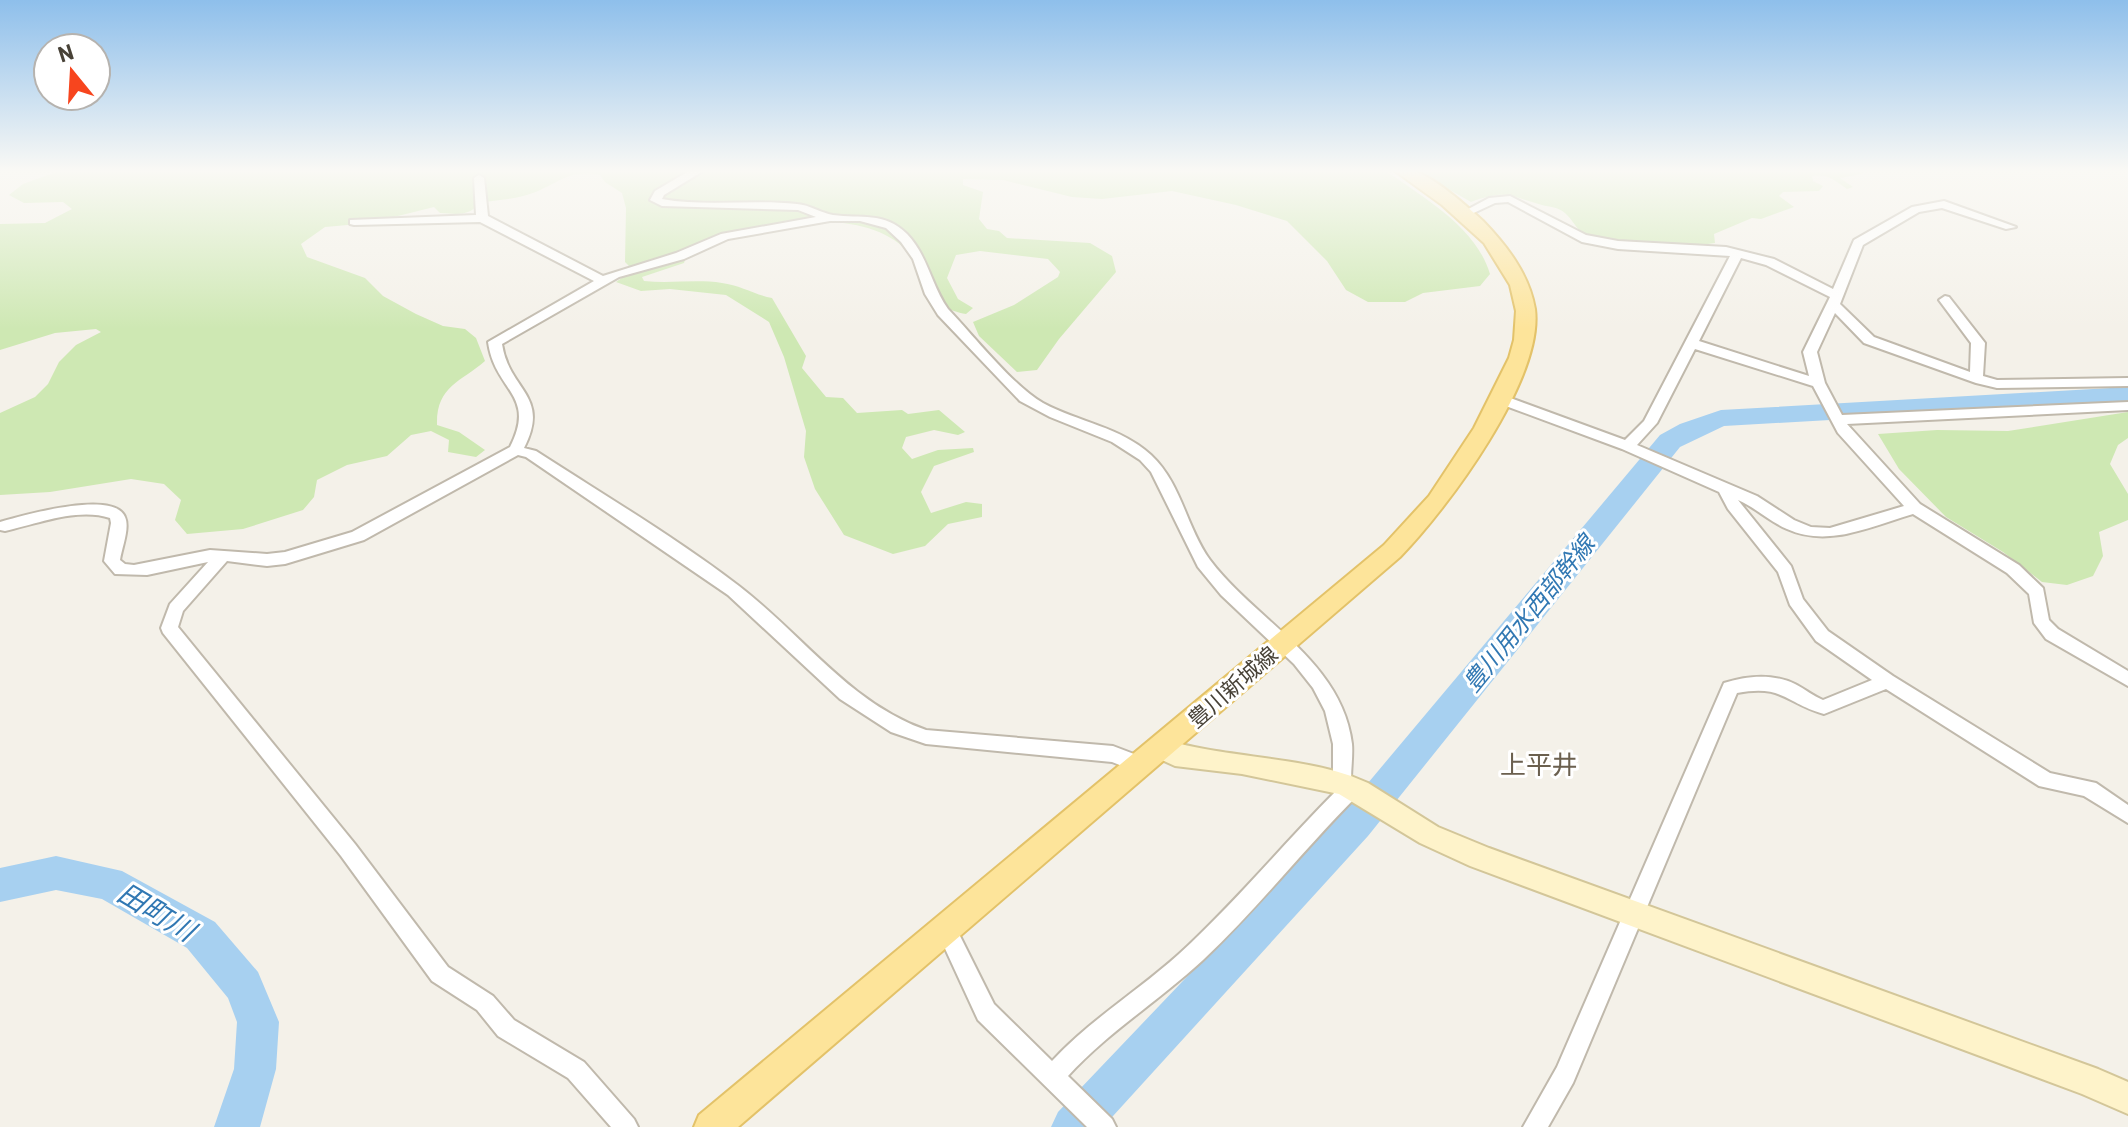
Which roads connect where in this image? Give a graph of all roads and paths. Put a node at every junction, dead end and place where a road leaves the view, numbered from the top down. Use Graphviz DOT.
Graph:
graph roads {
  1 [pos="493,224"];
  2 [pos="797,224"];
  3 [pos="884,224"];
  4 [pos="1475,224"];
  5 [pos="1555,224"];
  6 [pos="1891,224"];
  7 [pos="1999,224"];
  8 [pos="2010,227"];
  9 [pos="1737,254"];
  10 [pos="603,281"];
  11 [pos="1836,300"];
  12 [pos="1945,300"];
  13 [pos="1691,343"];
  14 [pos="1976,379"];
  15 [pos="2128,382"];
  16 [pos="1818,383"];
  17 [pos="1500,399"];
  18 [pos="2128,406"];
  19 [pos="1838,418"];
  20 [pos="516,450"];
  21 [pos="1634,450"];
  22 [pos="1726,490"];
  23 [pos="1915,508"];
  24 [pos="5,526"];
  25 [pos="223,555"];
  26 [pos="1282,643"];
  27 [pos="2128,679"];
  28 [pos="1887,681"];
  29 [pos="1150,756"];
  30 [pos="1351,788"];
  31 [pos="2128,815"];
  32 [pos="1635,914"];
  33 [pos="946,929"];
  34 [pos="1060,1082"];
  35 [pos="2127,1094"];
  36 [pos="1100,1123"];
  37 [pos="626,1127"];
  38 [pos="711,1127"];
  39 [pos="1535,1127"];
  1 -- 10 [label="street"];
  2 -- 10 [label="street"];
  3 -- 26 [label="street"];
  4 -- 17 [label="main road, 豊川新城線"];
  5 -- 9 [label="street"];
  6 -- 11 [label="street"];
  7 -- 8 [label="street"];
  9 -- 11 [label="street"];
  9 -- 13 [label="street"];
  10 -- 20 [label="street"];
  11 -- 14 [label="street"];
  11 -- 16 [label="street"];
  12 -- 14 [label="street"];
  13 -- 16 [label="street"];
  13 -- 21 [label="street"];
  14 -- 15 [label="street"];
  16 -- 19 [label="street"];
  17 -- 21 [label="street"];
  17 -- 26 [label="main road, 豊川新城線"];
  18 -- 19 [label="street"];
  19 -- 23 [label="street"];
  20 -- 25 [label="street"];
  20 -- 29 [label="street"];
  21 -- 22 [label="street"];
  22 -- 23 [label="street"];
  22 -- 28 [label="street"];
  23 -- 27 [label="street"];
  24 -- 25 [label="street"];
  25 -- 37 [label="street"];
  26 -- 29 [label="main road, 豊川新城線"];
  26 -- 30 [label="street"];
  28 -- 31 [label="street"];
  28 -- 32 [label="street"];
  29 -- 30 [label="street"];
  29 -- 33 [label="main road, 豊川新城線"];
  30 -- 32 [label="street"];
  30 -- 34 [label="street"];
  32 -- 35 [label="street"];
  32 -- 39 [label="street"];
  33 -- 34 [label="street"];
  33 -- 38 [label="main road, 豊川新城線"];
  34 -- 36 [label="street"];
}
